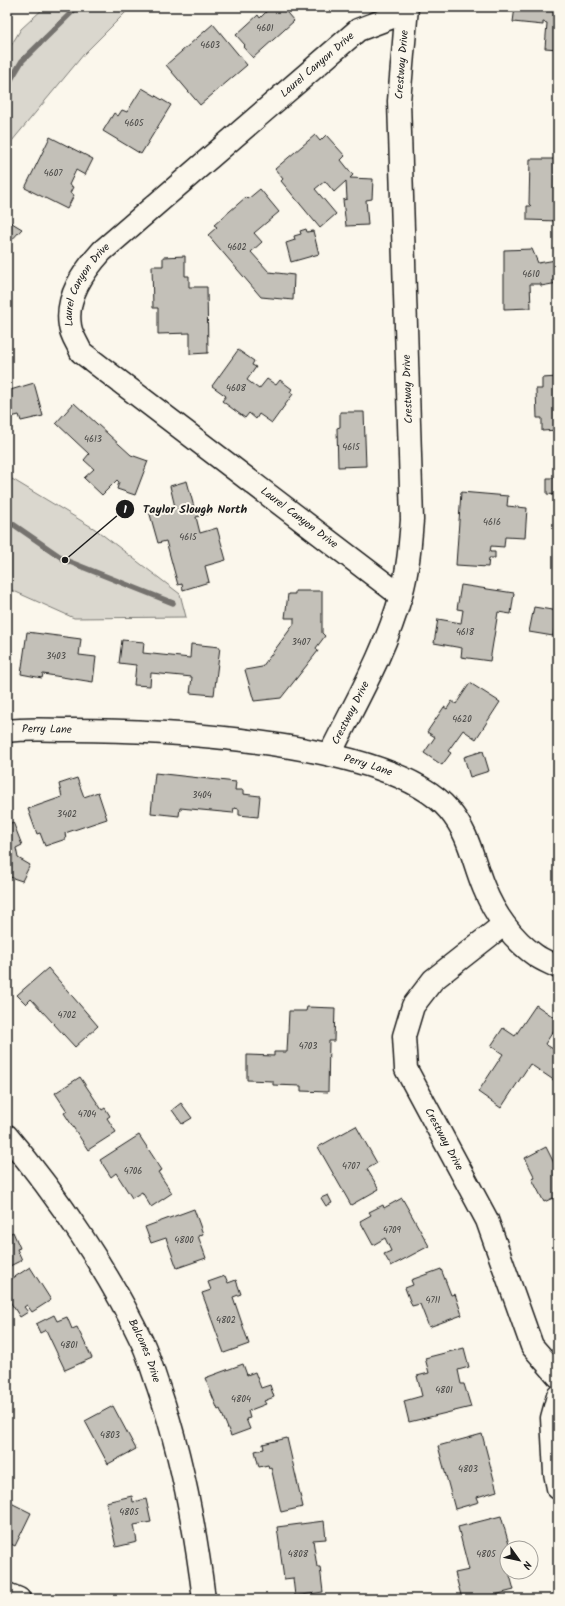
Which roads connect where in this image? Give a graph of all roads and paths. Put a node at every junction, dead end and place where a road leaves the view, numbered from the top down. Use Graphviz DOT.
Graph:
graph roads {
  1 [pos="407,10"];
  2 [pos="401,596"];
  3 [pos="7,731"];
  4 [pos="330,754"];
  5 [pos="503,925"];
  6 [pos="558,967"];
  7 [pos="7,1136"];
  8 [pos="558,1376"];
  9 [pos="558,1396"];
  10 [pos="558,1488"];
  11 [pos="7,1594"];
  12 [pos="19,1599"];
  13 [pos="204,1599"];
  1 -- 2 [label="street, Crestway Drive"];
  1 -- 2 [label="street, Laurel Canyon Drive"];
  2 -- 4 [label="street, Crestway Drive"];
  3 -- 4 [label="street, Perry Lane"];
  4 -- 5 [label="street, Perry Lane"];
  5 -- 6 [label="street, Perry Lane"];
  5 -- 8 [label="street, Crestway Drive"];
  7 -- 13 [label="street, Balcones Drive"];
  9 -- 10 [label="street"];
  11 -- 12 [label="street"];
}
